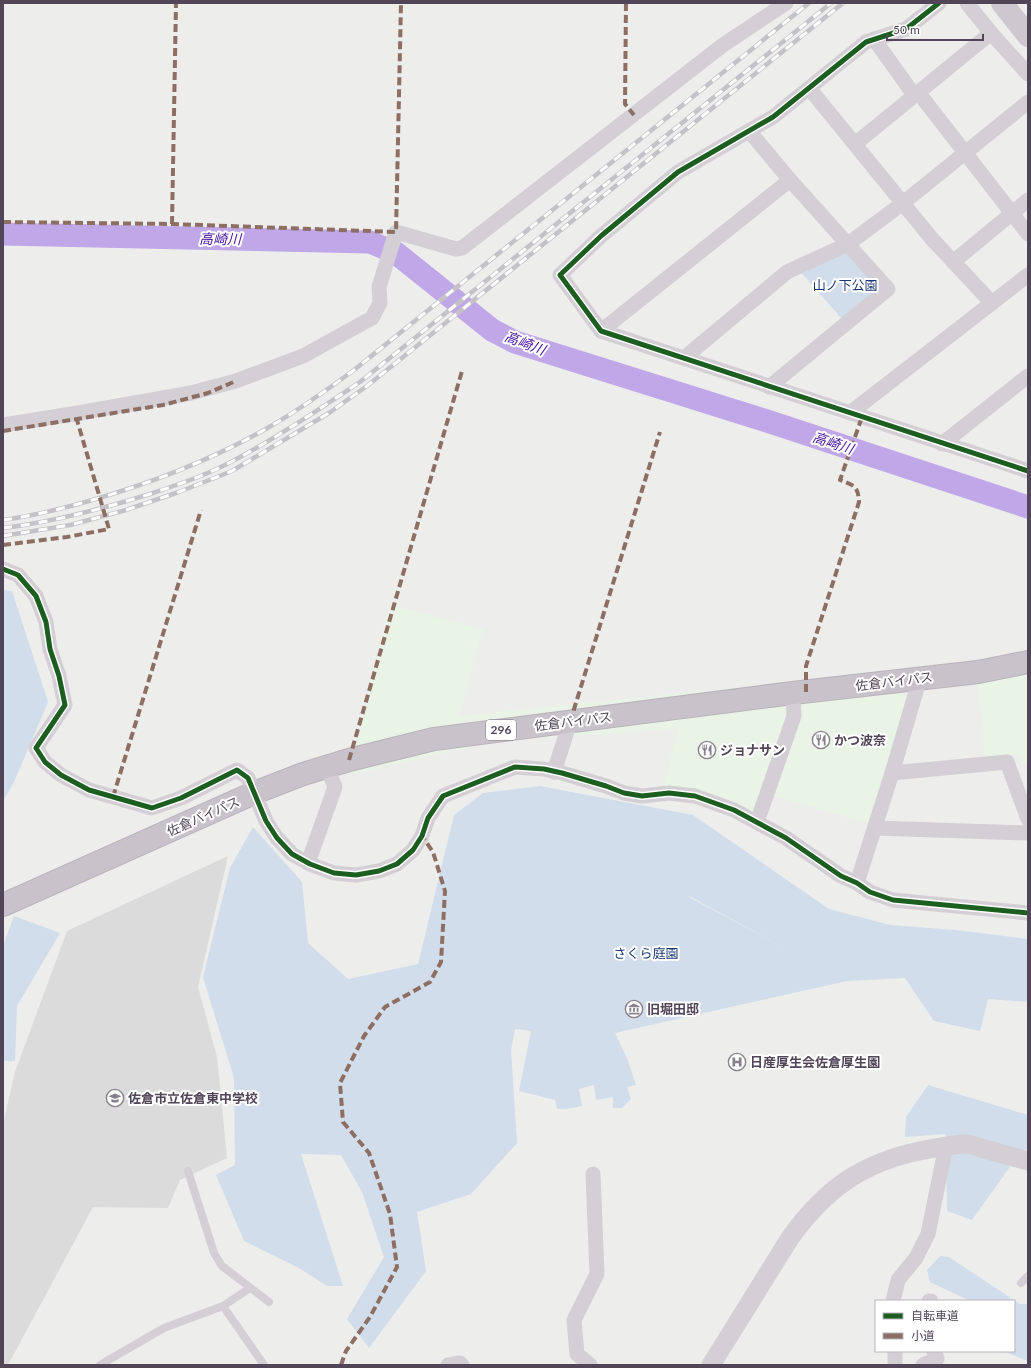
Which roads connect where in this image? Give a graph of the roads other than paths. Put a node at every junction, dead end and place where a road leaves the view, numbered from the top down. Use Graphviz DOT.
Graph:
graph roads {
  1 [pos="786,3"];
  2 [pos="939,3"];
  3 [pos="967,3"];
  4 [pos="1002,3"];
  5 [pos="991,33"];
  6 [pos="1028,36"];
  7 [pos="874,39"];
  8 [pos="1028,74"];
  9 [pos="809,88"];
  10 [pos="916,94"];
  11 [pos="1028,102"];
  12 [pos="749,131"];
  13 [pos="854,144"];
  14 [pos="965,153"];
  15 [pos="790,180"];
  16 [pos="1028,200"];
  17 [pos="903,203"];
  18 [pos="1012,213"];
  19 [pos="1028,234"];
  20 [pos="848,244"];
  21 [pos="953,262"];
  22 [pos="1028,275"];
  23 [pos="992,303"];
  24 [pos="600,331"];
  25 [pos="684,358"];
  26 [pos="1028,376"];
  27 [pos="769,387"];
  28 [pos="850,413"];
  29 [pos="3,425"];
  30 [pos="942,444"];
  31 [pos="1028,471"];
  32 [pos="3,569"];
  33 [pos="1028,662"];
  34 [pos="920,678"];
  35 [pos="793,693"];
  36 [pos="570,722"];
  37 [pos="327,767"];
  38 [pos="554,772"];
  39 [pos="892,773"];
  40 [pos="254,794"];
  41 [pos="1028,819"];
  42 [pos="757,822"];
  43 [pos="875,828"];
  44 [pos="1028,833"];
  45 [pos="308,863"];
  46 [pos="857,883"];
  47 [pos="3,905"];
  48 [pos="1028,913"];
  49 [pos="946,1146"];
  50 [pos="1028,1160"];
  51 [pos="188,1171"];
  52 [pos="593,1174"];
  53 [pos="1028,1276"];
  54 [pos="1021,1283"];
  55 [pos="250,1288"];
  56 [pos="893,1300"];
  57 [pos="269,1302"];
  58 [pos="223,1306"];
  59 [pos="895,1352"];
  60 [pos="934,1352"];
  61 [pos="100,1365"];
  62 [pos="264,1365"];
  63 [pos="448,1365"];
  64 [pos="462,1365"];
  65 [pos="590,1365"];
  66 [pos="712,1365"];
  67 [pos="895,1365"];
  68 [pos="923,1365"];
  1 -- 29 [label="street"];
  2 -- 7 [label="street"];
  3 -- 5 [label="street"];
  4 -- 6 [label="main road"];
  5 -- 8 [label="street"];
  5 -- 10 [label="street"];
  7 -- 9 [label="street"];
  7 -- 10 [label="street"];
  9 -- 12 [label="street"];
  9 -- 13 [label="street"];
  10 -- 13 [label="street"];
  10 -- 14 [label="street"];
  11 -- 14 [label="street"];
  12 -- 15 [label="street"];
  12 -- 24 [label="street"];
  13 -- 17 [label="street"];
  14 -- 17 [label="street"];
  14 -- 18 [label="street"];
  15 -- 20 [label="street"];
  15 -- 24 [label="street"];
  16 -- 18 [label="street"];
  17 -- 20 [label="street"];
  17 -- 21 [label="street"];
  18 -- 19 [label="street"];
  18 -- 21 [label="street"];
  20 -- 25 [label="street"];
  20 -- 27 [label="street"];
  21 -- 23 [label="street"];
  22 -- 23 [label="street"];
  23 -- 28 [label="street"];
  24 -- 25 [label="street"];
  25 -- 27 [label="street"];
  26 -- 30 [label="street"];
  27 -- 28 [label="street"];
  28 -- 30 [label="street"];
  30 -- 31 [label="street"];
  32 -- 40 [label="street"];
  33 -- 34 [label="highway, 佐倉バイパス / 296"];
  34 -- 35 [label="highway, 佐倉バイパス / 296"];
  34 -- 39 [label="street"];
  35 -- 36 [label="highway, 佐倉バイパス / 296"];
  35 -- 42 [label="street"];
  36 -- 37 [label="highway, 佐倉バイパス / 296"];
  36 -- 38 [label="street"];
  37 -- 40 [label="highway, 佐倉バイパス / 296"];
  37 -- 45 [label="street"];
  38 -- 42 [label="street"];
  38 -- 45 [label="street"];
  39 -- 41 [label="street"];
  39 -- 43 [label="street"];
  40 -- 45 [label="street"];
  40 -- 47 [label="highway, 佐倉バイパス / 296"];
  42 -- 46 [label="street"];
  43 -- 44 [label="street"];
  43 -- 46 [label="street"];
  46 -- 48 [label="street"];
  49 -- 50 [label="street"];
  49 -- 56 [label="street"];
  49 -- 66 [label="street"];
  51 -- 55 [label="lane"];
  52 -- 65 [label="street"];
  53 -- 54 [label="lane"];
  55 -- 57 [label="lane"];
  55 -- 58 [label="lane"];
  58 -- 61 [label="lane"];
  58 -- 62 [label="lane"];
  59 -- 67 [label="street"];
  60 -- 68 [label="street"];
  63 -- 64 [label="street"];
}
